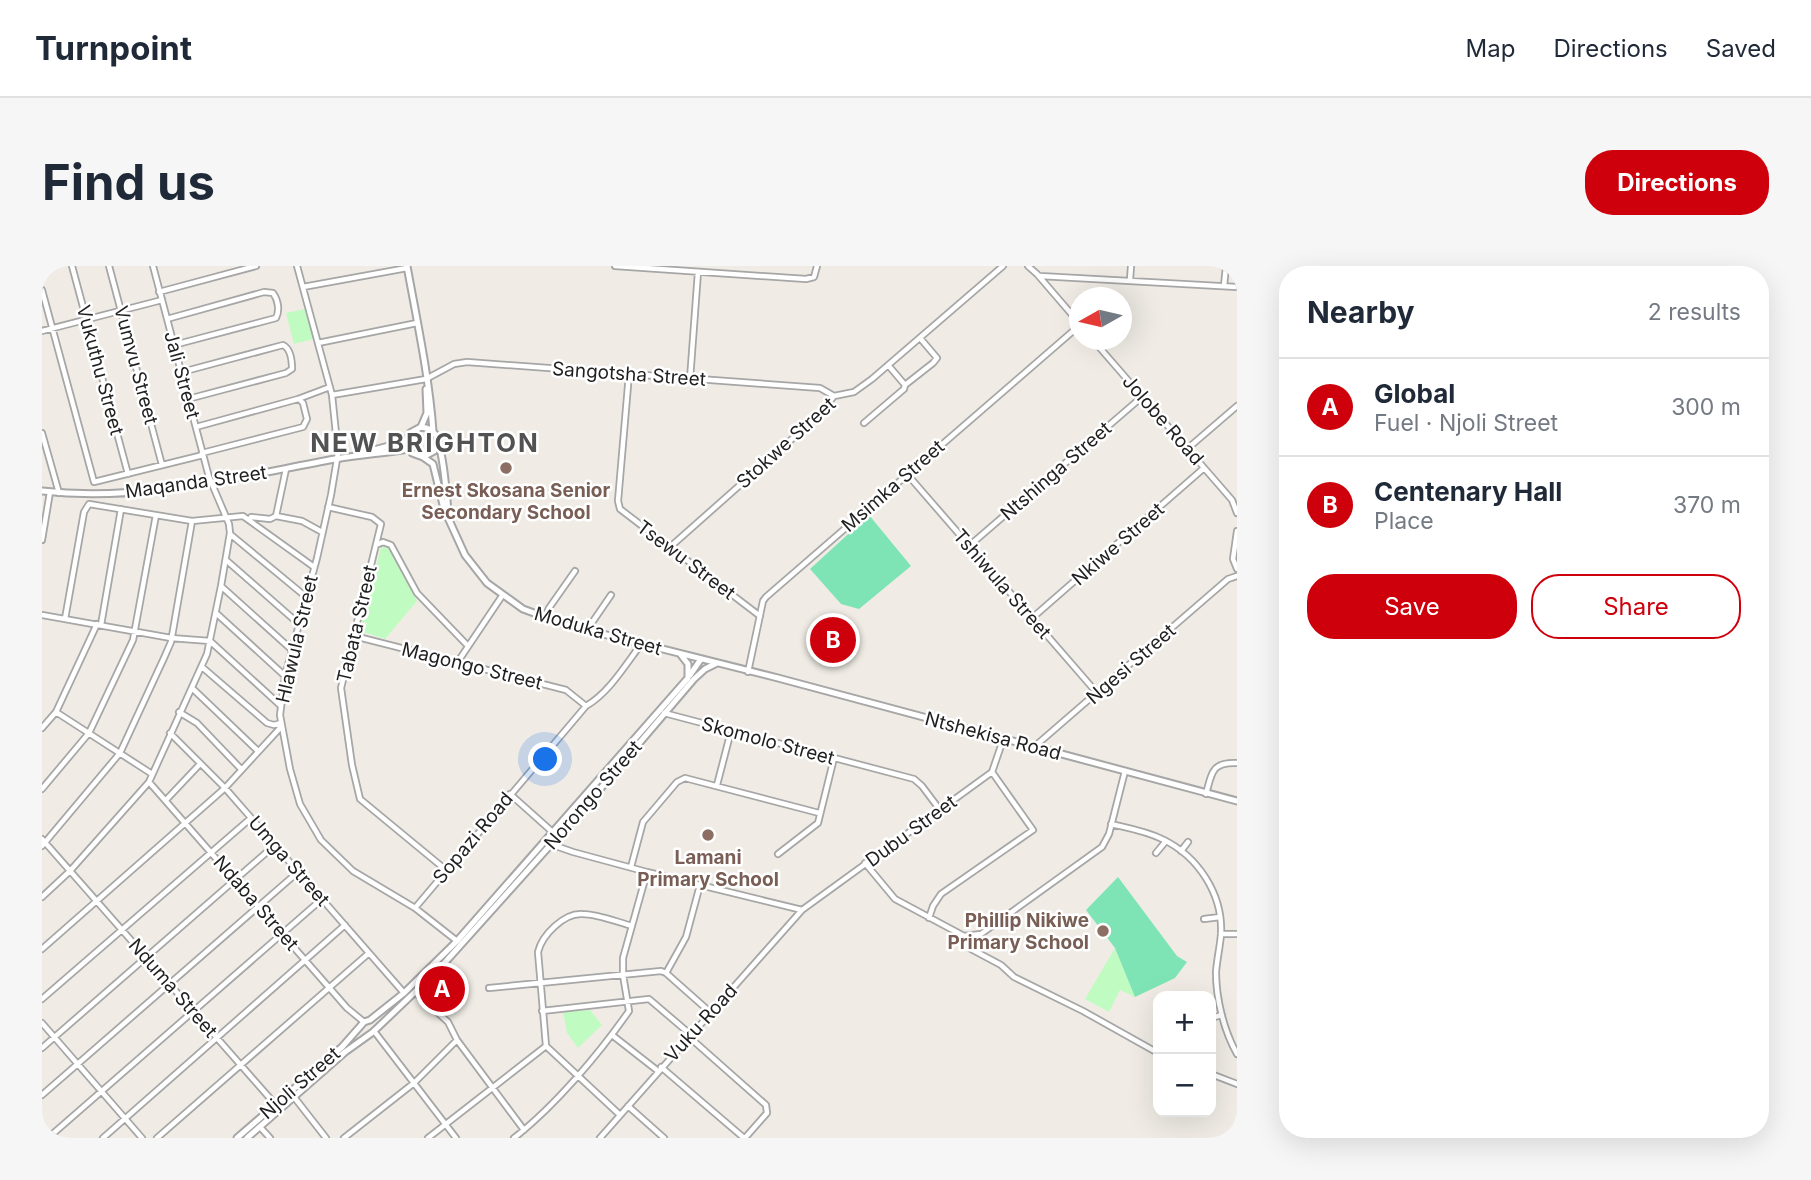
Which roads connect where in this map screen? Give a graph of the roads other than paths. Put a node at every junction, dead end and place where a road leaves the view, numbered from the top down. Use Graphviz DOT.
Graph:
graph roads {
  1 [pos="72,266"];
  2 [pos="109,266"];
  3 [pos="153,266"];
  4 [pos="256,266"];
  5 [pos="297,266"];
  6 [pos="615,266"];
  7 [pos="817,266"];
  8 [pos="1003,266"];
  9 [pos="1028,266"];
  10 [pos="1035,266"];
  11 [pos="1131,266"];
  12 [pos="1226,266"];
  13 [pos="407,267"];
  14 [pos="638,267"];
  15 [pos="698,272"];
  16 [pos="1038,275"];
  17 [pos="1130,280"];
  18 [pos="1224,286"];
  19 [pos="303,287"];
  20 [pos="1237,287"];
  21 [pos="42,290"];
  22 [pos="159,292"];
  23 [pos="162,300"];
  24 [pos="121,311"];
  25 [pos="1069,311"];
  26 [pos="167,319"];
  27 [pos="87,320"];
  28 [pos="417,323"];
  29 [pos="52,328"];
  30 [pos="42,331"];
  31 [pos="1069,334"];
  32 [pos="920,338"];
  33 [pos="318,343"];
  34 [pos="174,345"];
  35 [pos="1102,350"];
  36 [pos="888,365"];
  37 [pos="182,372"];
  38 [pos="629,374"];
  39 [pos="426,379"];
  40 [pos="690,379"];
  41 [pos="905,385"];
  42 [pos="330,387"];
  43 [pos="332,395"];
  44 [pos="834,396"];
  45 [pos="1143,397"];
  46 [pos="188,399"];
  47 [pos="298,399"];
  48 [pos="1237,406"];
  49 [pos="864,423"];
  50 [pos="196,426"];
  51 [pos="421,427"];
  52 [pos="433,431"];
  53 [pos="42,433"];
  54 [pos="407,441"];
  55 [pos="437,443"];
  56 [pos="409,449"];
  57 [pos="1187,449"];
  58 [pos="203,454"];
  59 [pos="350,457"];
  60 [pos="424,457"];
  61 [pos="337,459"];
  62 [pos="162,465"];
  63 [pos="1204,468"];
  64 [pos="286,469"];
  65 [pos="128,474"];
  66 [pos="907,474"];
  67 [pos="212,484"];
  68 [pos="42,491"];
  69 [pos="50,492"];
  70 [pos="59,493"];
  71 [pos="1235,501"];
  72 [pos="328,507"];
  73 [pos="121,509"];
  74 [pos="1237,513"];
  75 [pos="156,515"];
  76 [pos="276,516"];
  77 [pos="228,517"];
  78 [pos="449,519"];
  79 [pos="249,520"];
  80 [pos="192,521"];
  81 [pos="1237,531"];
  82 [pos="322,532"];
  83 [pos="230,533"];
  84 [pos="42,540"];
  85 [pos="376,546"];
  86 [pos="969,547"];
  87 [pos="669,548"];
  88 [pos="225,560"];
  89 [pos="314,567"];
  90 [pos="1236,567"];
  91 [pos="575,572"];
  92 [pos="1237,576"];
  93 [pos="1228,579"];
  94 [pos="221,586"];
  95 [pos="611,595"];
  96 [pos="305,596"];
  97 [pos="502,596"];
  98 [pos="216,613"];
  99 [pos="42,615"];
  100 [pos="760,616"];
  101 [pos="545,618"];
  102 [pos="65,619"];
  103 [pos="1031,619"];
  104 [pos="299,624"];
  105 [pos="99,625"];
  106 [pos="587,630"];
  107 [pos="136,632"];
  108 [pos="354,636"];
  109 [pos="171,638"];
  110 [pos="210,641"];
  111 [pos="642,643"];
  112 [pos="468,646"];
  113 [pos="292,650"];
  114 [pos="681,654"];
  115 [pos="701,659"];
  116 [pos="457,663"];
  117 [pos="717,663"];
  118 [pos="202,667"];
  119 [pos="748,672"];
  120 [pos="285,676"];
  121 [pos="688,678"];
  122 [pos="192,688"];
  123 [pos="1097,693"];
  124 [pos="280,705"];
  125 [pos="586,706"];
  126 [pos="56,712"];
  127 [pos="179,712"];
  128 [pos="664,713"];
  129 [pos="281,725"];
  130 [pos="42,728"];
  131 [pos="730,731"];
  132 [pos="89,733"];
  133 [pos="170,733"];
  134 [pos="1003,740"];
  135 [pos="1033,747"];
  136 [pos="258,751"];
  137 [pos="120,753"];
  138 [pos="834,758"];
  139 [pos="1237,763"];
  140 [pos="200,764"];
  141 [pos="241,769"];
  142 [pos="1125,771"];
  143 [pos="992,772"];
  144 [pos="152,774"];
  145 [pos="149,782"];
  146 [pos="717,785"];
  147 [pos="225,788"];
  148 [pos="42,789"];
  149 [pos="510,794"];
  150 [pos="1206,794"];
  151 [pos="166,800"];
  152 [pos="1237,801"];
  153 [pos="940,810"];
  154 [pos="819,813"];
  155 [pos="251,818"];
  156 [pos="185,823"];
  157 [pos="1111,824"];
  158 [pos="555,835"];
  159 [pos="1166,841"];
  160 [pos="43,842"];
  161 [pos="1188,842"];
  162 [pos="548,843"];
  163 [pos="275,845"];
  164 [pos="1181,851"];
  165 [pos="212,852"];
  166 [pos="1156,853"];
  167 [pos="778,855"];
  168 [pos="865,863"];
  169 [pos="631,867"];
  170 [pos="446,870"];
  171 [pos="70,871"];
  172 [pos="298,872"];
  173 [pos="647,872"];
  174 [pos="235,879"];
  175 [pos="700,885"];
  176 [pos="42,897"];
  177 [pos="322,899"];
  178 [pos="97,901"];
  179 [pos="259,906"];
  180 [pos="415,908"];
  181 [pos="803,910"];
  182 [pos="1220,917"];
  183 [pos="929,918"];
  184 [pos="1204,919"];
  185 [pos="345,925"];
  186 [pos="632,926"];
  187 [pos="122,930"];
  188 [pos="470,931"];
  189 [pos="283,934"];
  190 [pos="1221,934"];
  191 [pos="1237,934"];
  192 [pos="967,936"];
  193 [pos="457,941"];
  194 [pos="42,949"];
  195 [pos="369,953"];
  196 [pos="146,957"];
  197 [pos="306,960"];
  198 [pos="666,973"];
  199 [pos="623,975"];
  200 [pos="539,983"];
  201 [pos="170,984"];
  202 [pos="330,988"];
  203 [pos="489,988"];
  204 [pos="415,992"];
  205 [pos="404,993"];
  206 [pos="42,999"];
  207 [pos="628,1002"];
  208 [pos="194,1011"];
  209 [pos="542,1011"];
  210 [pos="710,1012"];
  211 [pos="1223,1015"];
  212 [pos="1216,1017"];
  213 [pos="42,1023"];
  214 [pos="365,1023"];
  215 [pos="373,1031"];
  216 [pos="612,1035"];
  217 [pos="689,1035"];
  218 [pos="1237,1035"];
  219 [pos="55,1037"];
  220 [pos="217,1037"];
  221 [pos="1229,1039"];
  222 [pos="457,1040"];
  223 [pos="546,1046"];
  224 [pos="42,1048"];
  225 [pos="1153,1050"];
  226 [pos="1237,1054"];
  227 [pos="78,1064"];
  228 [pos="240,1066"];
  229 [pos="660,1069"];
  230 [pos="576,1075"];
  231 [pos="1216,1076"];
  232 [pos="414,1083"];
  233 [pos="1237,1084"];
  234 [pos="492,1088"];
  235 [pos="101,1091"];
  236 [pos="42,1096"];
  237 [pos="294,1097"];
  238 [pos="275,1104"];
  239 [pos="628,1107"];
  240 [pos="620,1115"];
  241 [pos="125,1119"];
  242 [pos="446,1124"];
  243 [pos="260,1126"];
  244 [pos="524,1130"];
  245 [pos="48,1138"];
  246 [pos="103,1138"];
  247 [pos="142,1138"];
  248 [pos="157,1138"];
  249 [pos="237,1138"];
  250 [pos="247,1138"];
  251 [pos="270,1138"];
  252 [pos="326,1138"];
  253 [pos="344,1138"];
  254 [pos="428,1138"];
  255 [pos="456,1138"];
  256 [pos="514,1138"];
  257 [pos="600,1138"];
  258 [pos="664,1138"];
  259 [pos="745,1138"];
  1 -- 27 [label="street, Vukuthu Street"];
  2 -- 24 [label="street, Vumvu Street"];
  3 -- 22 [label="street, Jali Street"];
  4 -- 22 [label="street"];
  5 -- 19 [label="street, Hlawula Street"];
  6 -- 14 [label="street"];
  7 -- 15 [label="street"];
  8 -- 32 [label="street, Stokwe Street"];
  9 -- 16 [label="street"];
  10 -- 16 [label="street"];
  11 -- 17 [label="street"];
  12 -- 18 [label="street"];
  13 -- 19 [label="street"];
  13 -- 28 [label="street"];
  14 -- 15 [label="street"];
  15 -- 40 [label="street"];
  16 -- 17 [label="street"];
  16 -- 25 [label="street"];
  17 -- 18 [label="street"];
  18 -- 20 [label="street"];
  19 -- 33 [label="street, Hlawula Street"];
  21 -- 29 [label="street"];
  22 -- 23 [label="street, Jali Street"];
  23 -- 24 [label="street"];
  23 -- 26 [label="street, Jali Street"];
  24 -- 27 [label="street"];
  24 -- 62 [label="street, Vumvu Street"];
  26 -- 34 [label="street, Jali Street"];
  26 -- 34 [label="street"];
  27 -- 29 [label="street"];
  27 -- 65 [label="street, Vukuthu Street"];
  28 -- 33 [label="street"];
  28 -- 39 [label="street"];
  29 -- 30 [label="street"];
  29 -- 65 [label="street"];
  31 -- 66 [label="street, Msimka Street"];
  32 -- 36 [label="street, Stokwe Street"];
  32 -- 41 [label="street"];
  33 -- 42 [label="street, Hlawula Street"];
  34 -- 37 [label="street, Jali Street"];
  35 -- 45 [label="street, Jolobe Road"];
  36 -- 41 [label="street"];
  36 -- 44 [label="street, Stokwe Street"];
  37 -- 46 [label="street, Jali Street"];
  37 -- 46 [label="street"];
  38 -- 39 [label="street, Sangotsha Street"];
  38 -- 40 [label="street, Sangotsha Street"];
  38 -- 87 [label="street, Tsewu Street"];
  39 -- 43 [label="street, Sangotsha Street"];
  39 -- 51 [label="street"];
  39 -- 52 [label="street"];
  40 -- 44 [label="street, Sangotsha Street"];
  41 -- 49 [label="street"];
  42 -- 43 [label="street, Hlawula Street"];
  42 -- 47 [label="street"];
  43 -- 61 [label="street, Hlawula Street"];
  44 -- 87 [label="street, Stokwe Street"];
  45 -- 57 [label="street, Jolobe Road"];
  45 -- 86 [label="street, Ntshinga Street"];
  46 -- 50 [label="street, Jali Street"];
  47 -- 50 [label="street"];
  47 -- 58 [label="street"];
  48 -- 57 [label="street"];
  50 -- 58 [label="street, Jali Street"];
  51 -- 52 [label="street"];
  51 -- 54 [label="street"];
  52 -- 55 [label="street"];
  53 -- 70 [label="street"];
  54 -- 56 [label="street"];
  54 -- 59 [label="street, Maqanda Street"];
  55 -- 60 [label="street"];
  55 -- 78 [label="street, Moduka Street"];
  56 -- 59 [label="street, Maqanda Street"];
  56 -- 60 [label="street"];
  57 -- 63 [label="street, Jolobe Road"];
  58 -- 62 [label="street"];
  58 -- 67 [label="street, Jali Street"];
  59 -- 61 [label="street, Maqanda Street"];
  60 -- 78 [label="street, Moduka Street"];
  61 -- 64 [label="street, Maqanda Street"];
  61 -- 72 [label="street, Hlawula Street"];
  62 -- 65 [label="street"];
  63 -- 71 [label="street, Jolobe Road"];
  63 -- 103 [label="street, Nkiwe Street"];
  64 -- 67 [label="street, Maqanda Street"];
  64 -- 76 [label="street"];
  66 -- 86 [label="street, Tshiwula Street"];
  66 -- 100 [label="street, Msimka Street"];
  67 -- 70 [label="street, Maqanda Street"];
  67 -- 77 [label="street, Jali Street"];
  68 -- 69 [label="street, Maqanda Street"];
  69 -- 70 [label="street, Maqanda Street"];
  69 -- 84 [label="street"];
  71 -- 74 [label="street, Jolobe Road"];
  72 -- 82 [label="street, Hlawula Street"];
  72 -- 85 [label="street, Tabata Street"];
  73 -- 75 [label="street"];
  73 -- 102 [label="street"];
  73 -- 105 [label="street"];
  75 -- 80 [label="street"];
  75 -- 107 [label="street"];
  76 -- 79 [label="street"];
  76 -- 82 [label="street"];
  77 -- 79 [label="street"];
  77 -- 80 [label="street"];
  77 -- 83 [label="street, Jali Street"];
  78 -- 97 [label="street, Moduka Street"];
  79 -- 89 [label="street"];
  80 -- 109 [label="street"];
  81 -- 90 [label="street, Ngesi Street"];
  82 -- 89 [label="street, Hlawula Street"];
  83 -- 88 [label="street, Jali Street"];
  83 -- 96 [label="street"];
  85 -- 108 [label="street, Tabata Street"];
  85 -- 112 [label="street, Tabata Street"];
  86 -- 103 [label="street, Tshiwula Street"];
  87 -- 100 [label="street, Tsewu Street"];
  88 -- 94 [label="street, Jali Street"];
  88 -- 104 [label="street"];
  89 -- 96 [label="street, Hlawula Street"];
  90 -- 93 [label="street, Ngesi Street"];
  91 -- 101 [label="street"];
  92 -- 93 [label="street, Ngesi Street"];
  93 -- 123 [label="street, Ngesi Street"];
  94 -- 98 [label="street, Jali Street"];
  94 -- 113 [label="street"];
  95 -- 106 [label="street"];
  96 -- 104 [label="street, Hlawula Street"];
  97 -- 101 [label="street, Moduka Street"];
  97 -- 112 [label="street"];
  98 -- 110 [label="street, Jali Street"];
  98 -- 120 [label="street"];
  99 -- 102 [label="street"];
  100 -- 119 [label="street, Msimka Street"];
  101 -- 106 [label="street, Moduka Street"];
  102 -- 105 [label="street"];
  103 -- 123 [label="street, Tshiwula Street"];
  104 -- 113 [label="street, Hlawula Street"];
  105 -- 107 [label="street"];
  105 -- 126 [label="street"];
  106 -- 111 [label="street, Moduka Street"];
  107 -- 109 [label="street"];
  107 -- 132 [label="street"];
  108 -- 116 [label="street, Magongo Street"];
  108 -- 170 [label="street, Tabata Street"];
  109 -- 110 [label="street"];
  109 -- 137 [label="street"];
  110 -- 118 [label="street, Jali Street"];
  110 -- 124 [label="street"];
  111 -- 114 [label="street, Moduka Street"];
  111 -- 125 [label="street, Sopazi Road"];
  112 -- 116 [label="street"];
  113 -- 120 [label="street, Hlawula Street"];
  114 -- 115 [label="street, Moduka Street"];
  114 -- 121 [label="street"];
  115 -- 117 [label="street, Moduka Street"];
  115 -- 121 [label="street, Norongo Street"];
  116 -- 125 [label="street, Magongo Street"];
  117 -- 119 [label="street, Moduka Street"];
  117 -- 128 [label="street, Norongo Street"];
  118 -- 122 [label="street, Jali Street"];
  118 -- 129 [label="street"];
  119 -- 134 [label="street, Ntshekisa Road"];
  120 -- 124 [label="street, Hlawula Street"];
  121 -- 158 [label="street, Norongo Street"];
  122 -- 127 [label="street, Jali Street"];
  122 -- 136 [label="street"];
  123 -- 135 [label="street, Ngesi Street"];
  124 -- 129 [label="street, Hlawula Street"];
  125 -- 149 [label="street, Sopazi Road"];
  126 -- 130 [label="street"];
  126 -- 132 [label="street"];
  127 -- 133 [label="street, Jali Street"];
  127 -- 141 [label="street"];
  128 -- 131 [label="street, Skomolo Street"];
  128 -- 158 [label="street, Norongo Street"];
  129 -- 136 [label="street"];
  129 -- 180 [label="street, Hlawula Street"];
  131 -- 138 [label="street, Skomolo Street"];
  131 -- 146 [label="street"];
  132 -- 137 [label="street"];
  132 -- 148 [label="street"];
  133 -- 140 [label="street, Umga Street"];
  133 -- 144 [label="street, Jali Street"];
  134 -- 135 [label="street, Ntshekisa Road"];
  134 -- 143 [label="street"];
  135 -- 142 [label="street, Ntshekisa Road"];
  136 -- 141 [label="street"];
  137 -- 144 [label="street"];
  137 -- 160 [label="street"];
  138 -- 153 [label="street, Skomolo Street"];
  138 -- 154 [label="street"];
  139 -- 150 [label="street"];
  140 -- 147 [label="street, Umga Street"];
  140 -- 151 [label="street"];
  141 -- 147 [label="street"];
  142 -- 150 [label="street, Ntshekisa Road"];
  142 -- 157 [label="street"];
  143 -- 153 [label="street, Dubu Street"];
  143 -- 183 [label="street"];
  144 -- 145 [label="street, Jali Street"];
  145 -- 151 [label="street, Ndaba Street"];
  145 -- 171 [label="street"];
  146 -- 154 [label="street"];
  146 -- 169 [label="street"];
  147 -- 155 [label="street, Umga Street"];
  147 -- 156 [label="street"];
  149 -- 158 [label="street"];
  149 -- 170 [label="street, Sopazi Road"];
  150 -- 152 [label="street, Ntshekisa Road"];
  151 -- 156 [label="street, Ndaba Street"];
  153 -- 168 [label="street, Dubu Street"];
  154 -- 167 [label="street"];
  155 -- 163 [label="street, Umga Street"];
  155 -- 165 [label="street"];
  156 -- 165 [label="street, Ndaba Street"];
  156 -- 178 [label="street"];
  157 -- 159 [label="street"];
  157 -- 192 [label="street"];
  158 -- 162 [label="street, Norongo Street"];
  159 -- 164 [label="street"];
  159 -- 166 [label="street"];
  160 -- 171 [label="street, Nduma Street"];
  161 -- 164 [label="street"];
  162 -- 169 [label="street"];
  162 -- 188 [label="street, Norongo Street"];
  163 -- 172 [label="street, Umga Street"];
  163 -- 174 [label="street"];
  164 -- 182 [label="street"];
  165 -- 174 [label="street, Ndaba Street"];
  165 -- 187 [label="street"];
  168 -- 181 [label="street, Dubu Street"];
  168 -- 183 [label="street"];
  169 -- 173 [label="street"];
  170 -- 180 [label="street, Sopazi Road"];
  171 -- 176 [label="street"];
  171 -- 178 [label="street, Nduma Street"];
  172 -- 177 [label="street, Umga Street"];
  172 -- 179 [label="street"];
  173 -- 175 [label="street"];
  173 -- 186 [label="street"];
  174 -- 179 [label="street, Ndaba Street"];
  174 -- 196 [label="street"];
  175 -- 181 [label="street"];
  175 -- 198 [label="street"];
  177 -- 185 [label="street, Umga Street"];
  177 -- 189 [label="street"];
  178 -- 187 [label="street, Nduma Street"];
  178 -- 194 [label="street"];
  179 -- 189 [label="street, Ndaba Street"];
  179 -- 201 [label="street"];
  180 -- 193 [label="street, Hlawula Street"];
  181 -- 210 [label="street, Vuku Road"];
  182 -- 184 [label="street"];
  182 -- 190 [label="street"];
  183 -- 192 [label="street"];
  185 -- 195 [label="street, Umga Street"];
  185 -- 197 [label="street"];
  186 -- 199 [label="street"];
  186 -- 200 [label="street"];
  187 -- 196 [label="street, Nduma Street"];
  187 -- 206 [label="street"];
  188 -- 193 [label="street"];
  188 -- 204 [label="street, Njoli Street"];
  189 -- 197 [label="street, Ndaba Street"];
  189 -- 208 [label="street"];
  190 -- 191 [label="street"];
  190 -- 211 [label="street"];
  192 -- 225 [label="street"];
  193 -- 205 [label="street"];
  195 -- 202 [label="street"];
  195 -- 205 [label="street, Umga Street"];
  196 -- 201 [label="street, Nduma Street"];
  196 -- 219 [label="street"];
  197 -- 202 [label="street, Ndaba Street"];
  197 -- 220 [label="street"];
  198 -- 199 [label="street"];
  198 -- 210 [label="street"];
  199 -- 200 [label="street"];
  199 -- 207 [label="street"];
  200 -- 203 [label="street"];
  200 -- 209 [label="street"];
  201 -- 208 [label="street, Nduma Street"];
  201 -- 227 [label="street"];
  202 -- 214 [label="street, Ndaba Street"];
  202 -- 228 [label="street"];
  204 -- 215 [label="street, Njoli Street"];
  204 -- 222 [label="street"];
  205 -- 214 [label="street"];
  207 -- 209 [label="street"];
  207 -- 216 [label="street"];
  207 -- 217 [label="street"];
  208 -- 220 [label="street, Nduma Street"];
  208 -- 235 [label="street"];
  209 -- 223 [label="street"];
  210 -- 217 [label="street, Vuku Road"];
  211 -- 212 [label="street"];
  211 -- 221 [label="street"];
  213 -- 219 [label="street"];
  214 -- 215 [label="street"];
  214 -- 215 [label="street"];
  214 -- 238 [label="street, Njoli Street"];
  215 -- 232 [label="street"];
  215 -- 237 [label="street, Njoli Street"];
  216 -- 229 [label="street"];
  216 -- 230 [label="street"];
  217 -- 229 [label="street, Vuku Road"];
  217 -- 259 [label="street"];
  218 -- 221 [label="street"];
  219 -- 224 [label="street"];
  219 -- 227 [label="street"];
  220 -- 228 [label="street, Nduma Street"];
  220 -- 241 [label="street"];
  221 -- 226 [label="street"];
  222 -- 232 [label="street"];
  222 -- 234 [label="street"];
  223 -- 230 [label="street"];
  223 -- 234 [label="street"];
  227 -- 235 [label="street"];
  227 -- 236 [label="street"];
  228 -- 238 [label="street, Nduma Street"];
  228 -- 248 [label="street"];
  229 -- 239 [label="street, Vuku Road"];
  229 -- 259 [label="street"];
  230 -- 240 [label="street"];
  230 -- 244 [label="street"];
  231 -- 233 [label="street"];
  232 -- 242 [label="street"];
  232 -- 253 [label="street"];
  234 -- 242 [label="street"];
  234 -- 244 [label="street"];
  235 -- 241 [label="street"];
  235 -- 245 [label="street"];
  237 -- 243 [label="street, Njoli Street"];
  237 -- 252 [label="street"];
  238 -- 249 [label="street, Njoli Street"];
  239 -- 240 [label="street, Vuku Road"];
  239 -- 258 [label="street"];
  240 -- 257 [label="street, Vuku Road"];
  241 -- 246 [label="street"];
  241 -- 247 [label="street"];
  242 -- 254 [label="street"];
  242 -- 255 [label="street"];
  243 -- 250 [label="street, Njoli Street"];
  243 -- 251 [label="street"];
  244 -- 256 [label="street"];
}
